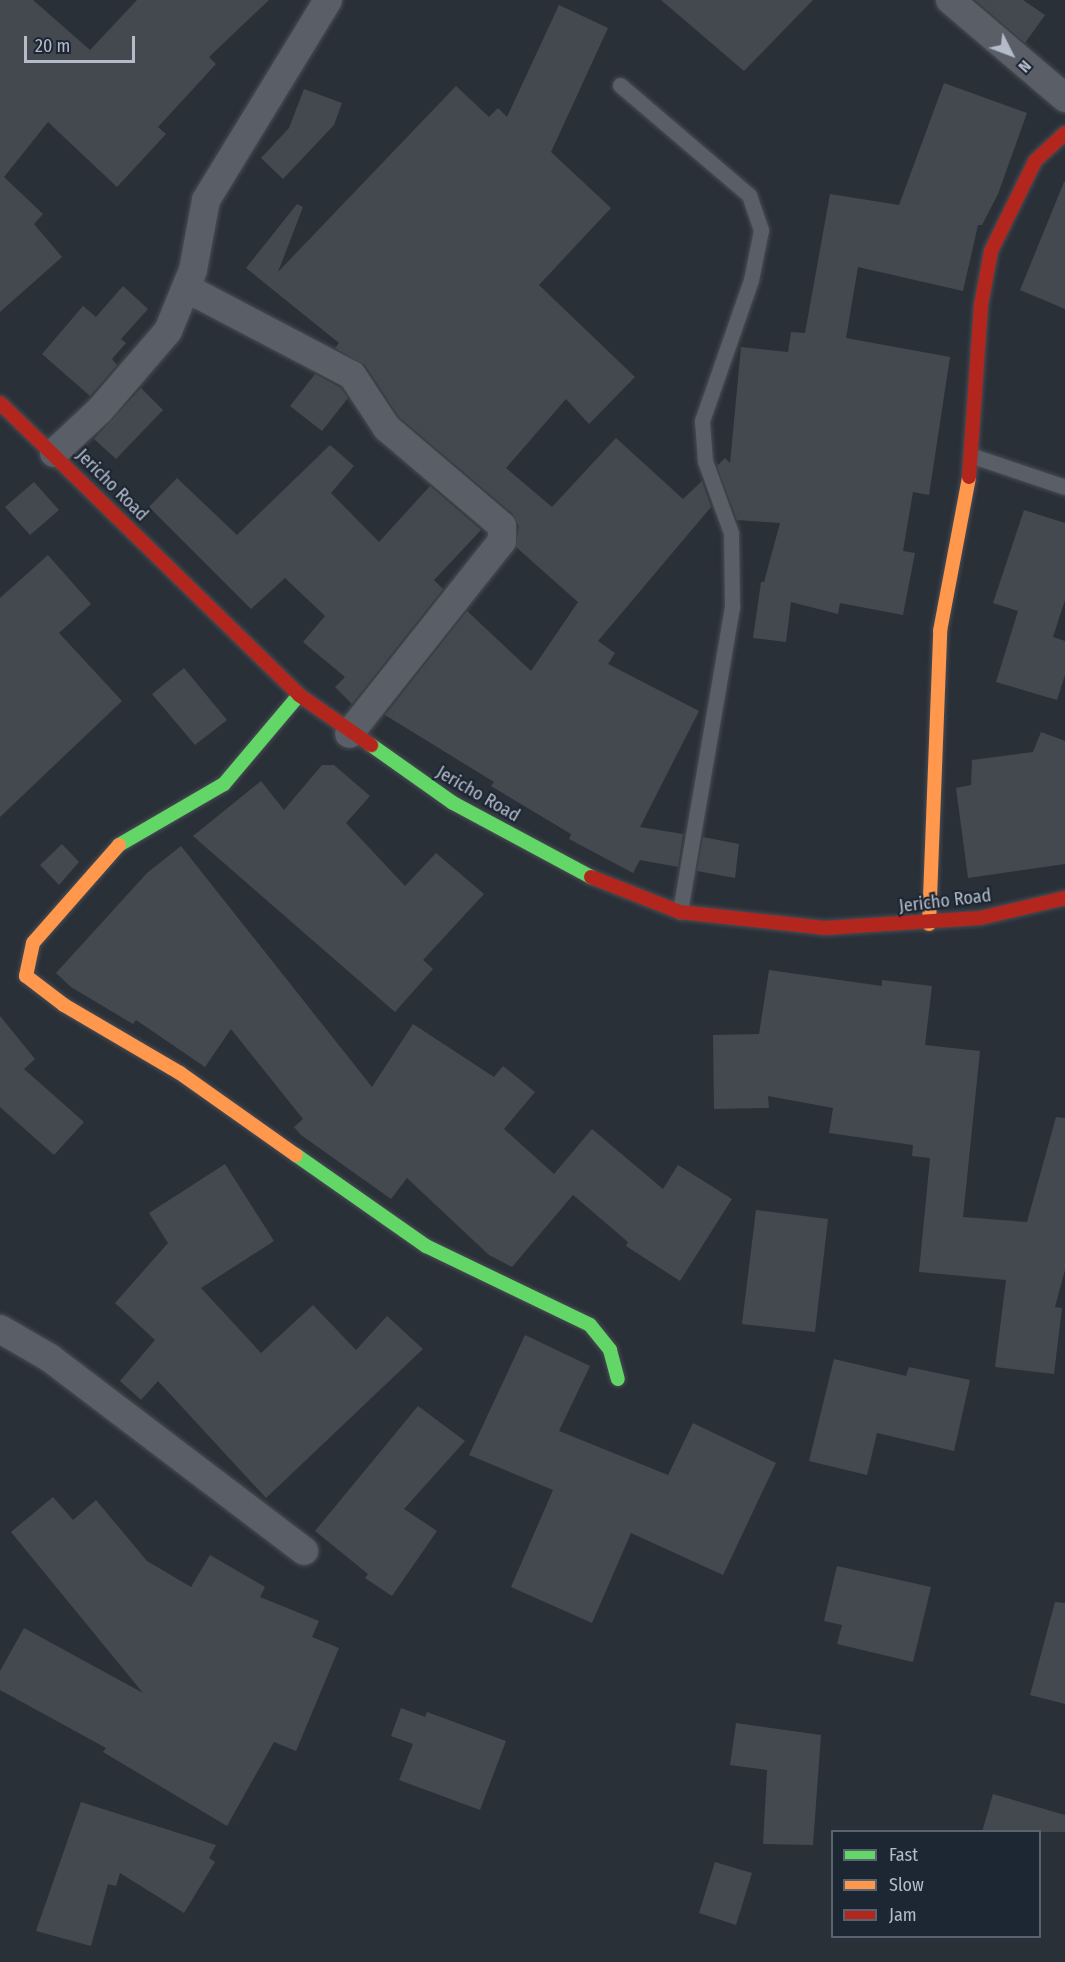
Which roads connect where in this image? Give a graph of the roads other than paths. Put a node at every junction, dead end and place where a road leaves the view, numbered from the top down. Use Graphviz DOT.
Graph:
graph roads {
  1 [pos="328,0"];
  2 [pos="950,0"];
  3 [pos="620,85"];
  4 [pos="1065,98"];
  5 [pos="1065,133"];
  6 [pos="186,288"];
  7 [pos="0,404"];
  8 [pos="54,453"];
  9 [pos="973,456"];
  10 [pos="1065,487"];
  11 [pos="299,695"];
  12 [pos="349,734"];
  13 [pos="1065,898"];
  14 [pos="680,912"];
  15 [pos="929,924"];
  16 [pos="0,1329"];
  17 [pos="618,1379"];
  18 [pos="304,1551"];
  1 -- 6 [label="street"];
  2 -- 4 [label="street"];
  3 -- 14 [label="lane"];
  5 -- 9 [label="street"];
  6 -- 8 [label="street"];
  6 -- 12 [label="street"];
  7 -- 8 [label="street, Jericho Road"];
  8 -- 11 [label="street, Jericho Road"];
  9 -- 10 [label="lane"];
  9 -- 15 [label="street"];
  11 -- 12 [label="street, Jericho Road"];
  11 -- 17 [label="street"];
  12 -- 14 [label="street, Jericho Road"];
  13 -- 15 [label="street, Jericho Road"];
  14 -- 15 [label="street, Jericho Road"];
  16 -- 18 [label="street"];
}
